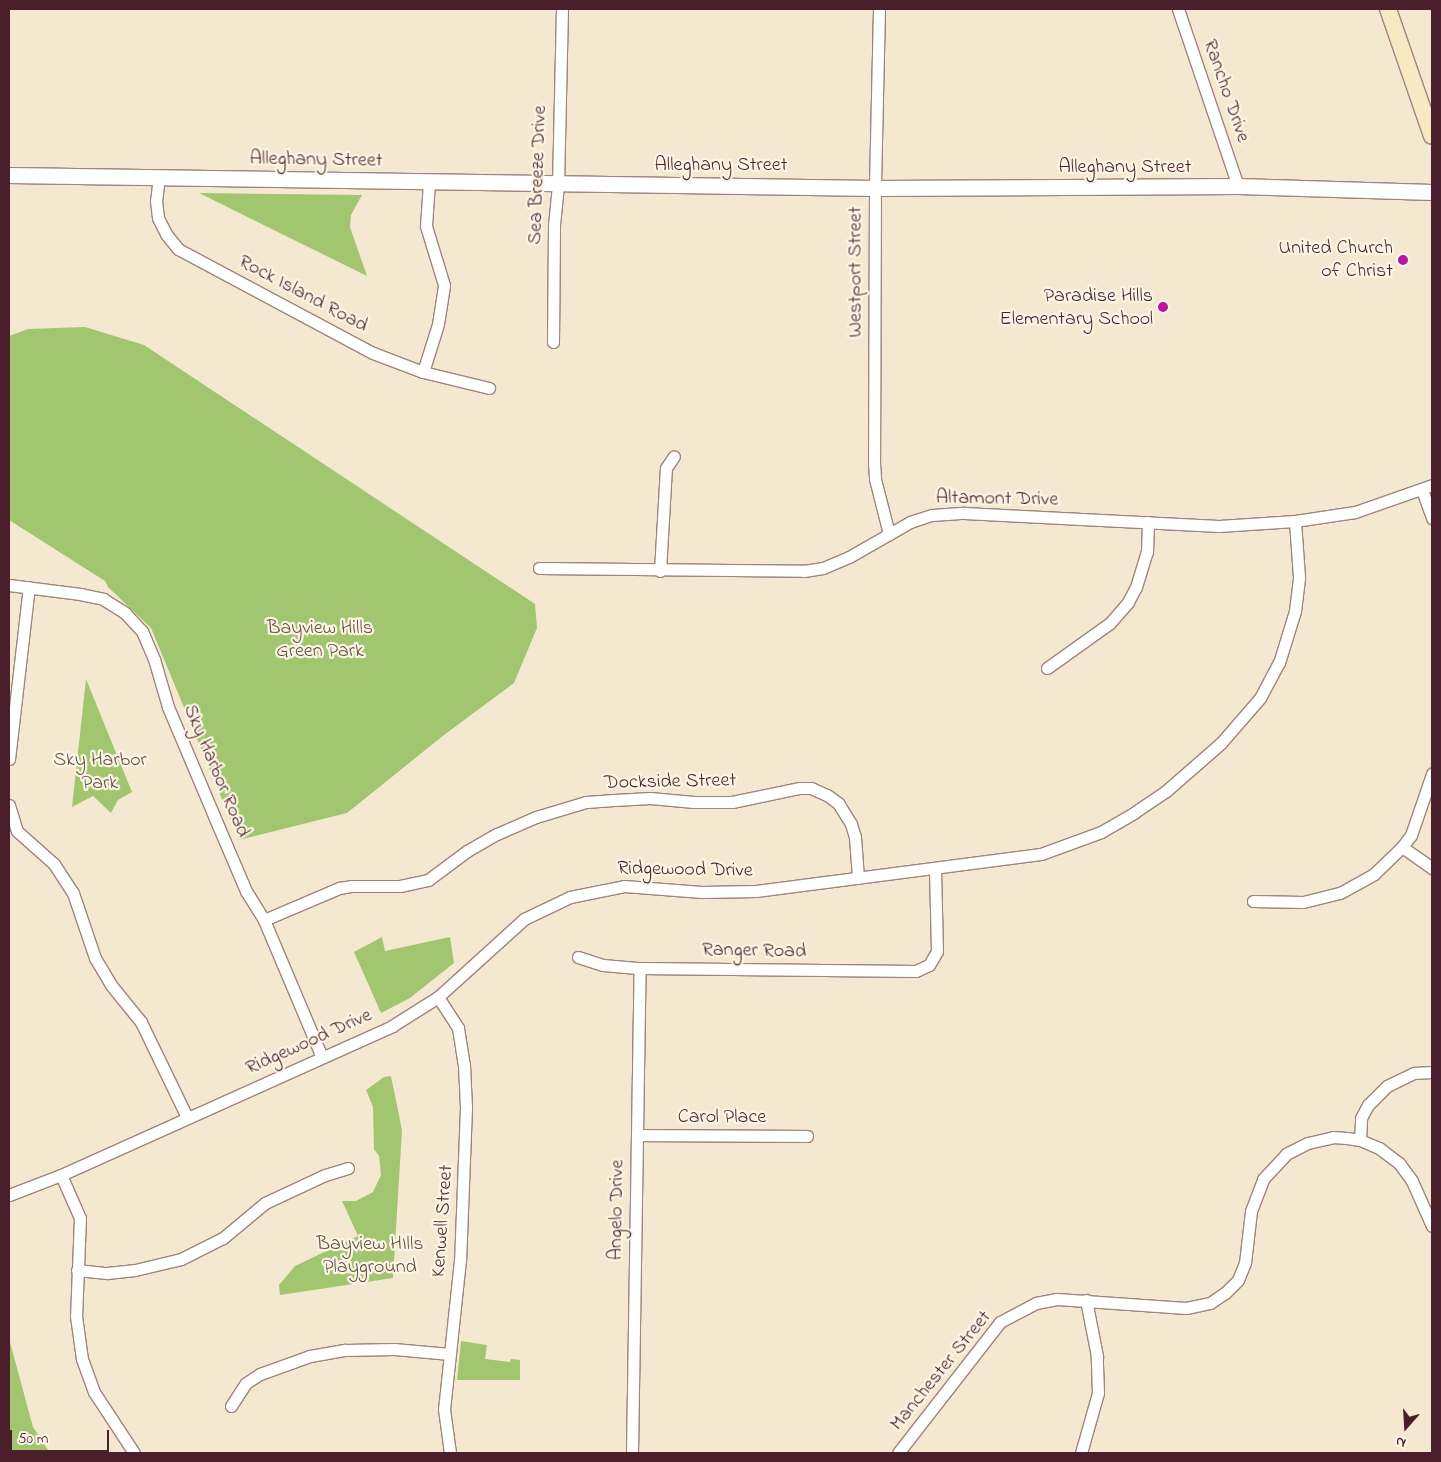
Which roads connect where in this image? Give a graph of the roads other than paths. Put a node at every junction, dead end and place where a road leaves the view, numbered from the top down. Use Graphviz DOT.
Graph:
graph roads {
  1 [pos="562,9"];
  2 [pos="879,9"];
  3 [pos="1178,9"];
  4 [pos="1388,9"];
  5 [pos="1428,109"];
  6 [pos="1432,136"];
  7 [pos="9,175"];
  8 [pos="159,177"];
  9 [pos="429,182"];
  10 [pos="558,185"];
  11 [pos="1238,186"];
  12 [pos="875,188"];
  13 [pos="1432,192"];
  14 [pos="553,342"];
  15 [pos="423,372"];
  16 [pos="489,388"];
  17 [pos="674,456"];
  18 [pos="1427,488"];
  19 [pos="1432,518"];
  20 [pos="1295,521"];
  21 [pos="1148,522"];
  22 [pos="889,534"];
  23 [pos="539,568"];
  24 [pos="660,571"];
  25 [pos="9,585"];
  26 [pos="29,587"];
  27 [pos="1047,668"];
  28 [pos="9,759"];
  29 [pos="1432,774"];
  30 [pos="9,805"];
  31 [pos="1402,847"];
  32 [pos="935,868"];
  33 [pos="1432,868"];
  34 [pos="858,878"];
  35 [pos="1253,901"];
  36 [pos="264,920"];
  37 [pos="578,957"];
  38 [pos="640,968"];
  39 [pos="438,997"];
  40 [pos="322,1057"];
  41 [pos="1432,1072"];
  42 [pos="187,1117"];
  43 [pos="637,1135"];
  44 [pos="807,1136"];
  45 [pos="1360,1140"];
  46 [pos="348,1168"];
  47 [pos="61,1175"];
  48 [pos="9,1195"];
  49 [pos="1432,1226"];
  50 [pos="77,1270"];
  51 [pos="1086,1300"];
  52 [pos="450,1354"];
  53 [pos="231,1406"];
  54 [pos="134,1453"];
  55 [pos="450,1453"];
  56 [pos="632,1453"];
  57 [pos="898,1453"];
  58 [pos="1081,1453"];
  1 -- 10 [label="street, Sea Breeze Drive"];
  2 -- 12 [label="street, Westport Street"];
  3 -- 11 [label="street, Rancho Drive"];
  4 -- 5 [label="main road"];
  5 -- 6 [label="main road"];
  7 -- 8 [label="street, Alleghany Street"];
  8 -- 9 [label="street, Alleghany Street"];
  8 -- 15 [label="street, Rock Island Road"];
  9 -- 10 [label="street, Alleghany Street"];
  9 -- 15 [label="street"];
  10 -- 12 [label="street, Alleghany Street"];
  10 -- 14 [label="street, Sea Breeze Drive"];
  11 -- 12 [label="street, Alleghany Street"];
  11 -- 13 [label="street, Alleghany Street"];
  12 -- 22 [label="street, Westport Street"];
  15 -- 16 [label="street, Rock Island Road"];
  17 -- 24 [label="street"];
  18 -- 19 [label="street"];
  18 -- 20 [label="street, Altamont Drive"];
  20 -- 21 [label="street, Altamont Drive"];
  20 -- 32 [label="street, Ridgewood Drive"];
  21 -- 22 [label="street, Altamont Drive"];
  21 -- 27 [label="street"];
  22 -- 24 [label="street, Altamont Drive"];
  23 -- 24 [label="street, Altamont Drive"];
  25 -- 26 [label="street, Sky Harbor Road"];
  26 -- 28 [label="street"];
  26 -- 36 [label="street, Sky Harbor Road"];
  29 -- 31 [label="street"];
  30 -- 42 [label="street"];
  31 -- 33 [label="street"];
  31 -- 35 [label="street"];
  32 -- 34 [label="street, Ridgewood Drive"];
  32 -- 38 [label="street, Ranger Road"];
  34 -- 36 [label="street, Dockside Street"];
  34 -- 39 [label="street, Ridgewood Drive"];
  36 -- 40 [label="street, Sky Harbor Road"];
  37 -- 38 [label="street, Ranger Road"];
  38 -- 43 [label="street, Angelo Drive"];
  39 -- 40 [label="street, Ridgewood Drive"];
  39 -- 52 [label="street, Kenwell Street"];
  40 -- 42 [label="street, Ridgewood Drive"];
  41 -- 45 [label="street"];
  42 -- 47 [label="street, Ridgewood Drive"];
  43 -- 44 [label="street, Carol Place"];
  43 -- 56 [label="street, Angelo Drive"];
  45 -- 49 [label="street, Manchester Street"];
  45 -- 51 [label="street, Manchester Street"];
  46 -- 50 [label="street"];
  47 -- 48 [label="street, Ridgewood Drive"];
  47 -- 50 [label="street"];
  50 -- 54 [label="street"];
  51 -- 57 [label="street, Manchester Street"];
  51 -- 58 [label="street"];
  52 -- 53 [label="street"];
  52 -- 55 [label="street, Kenwell Street"];
}
